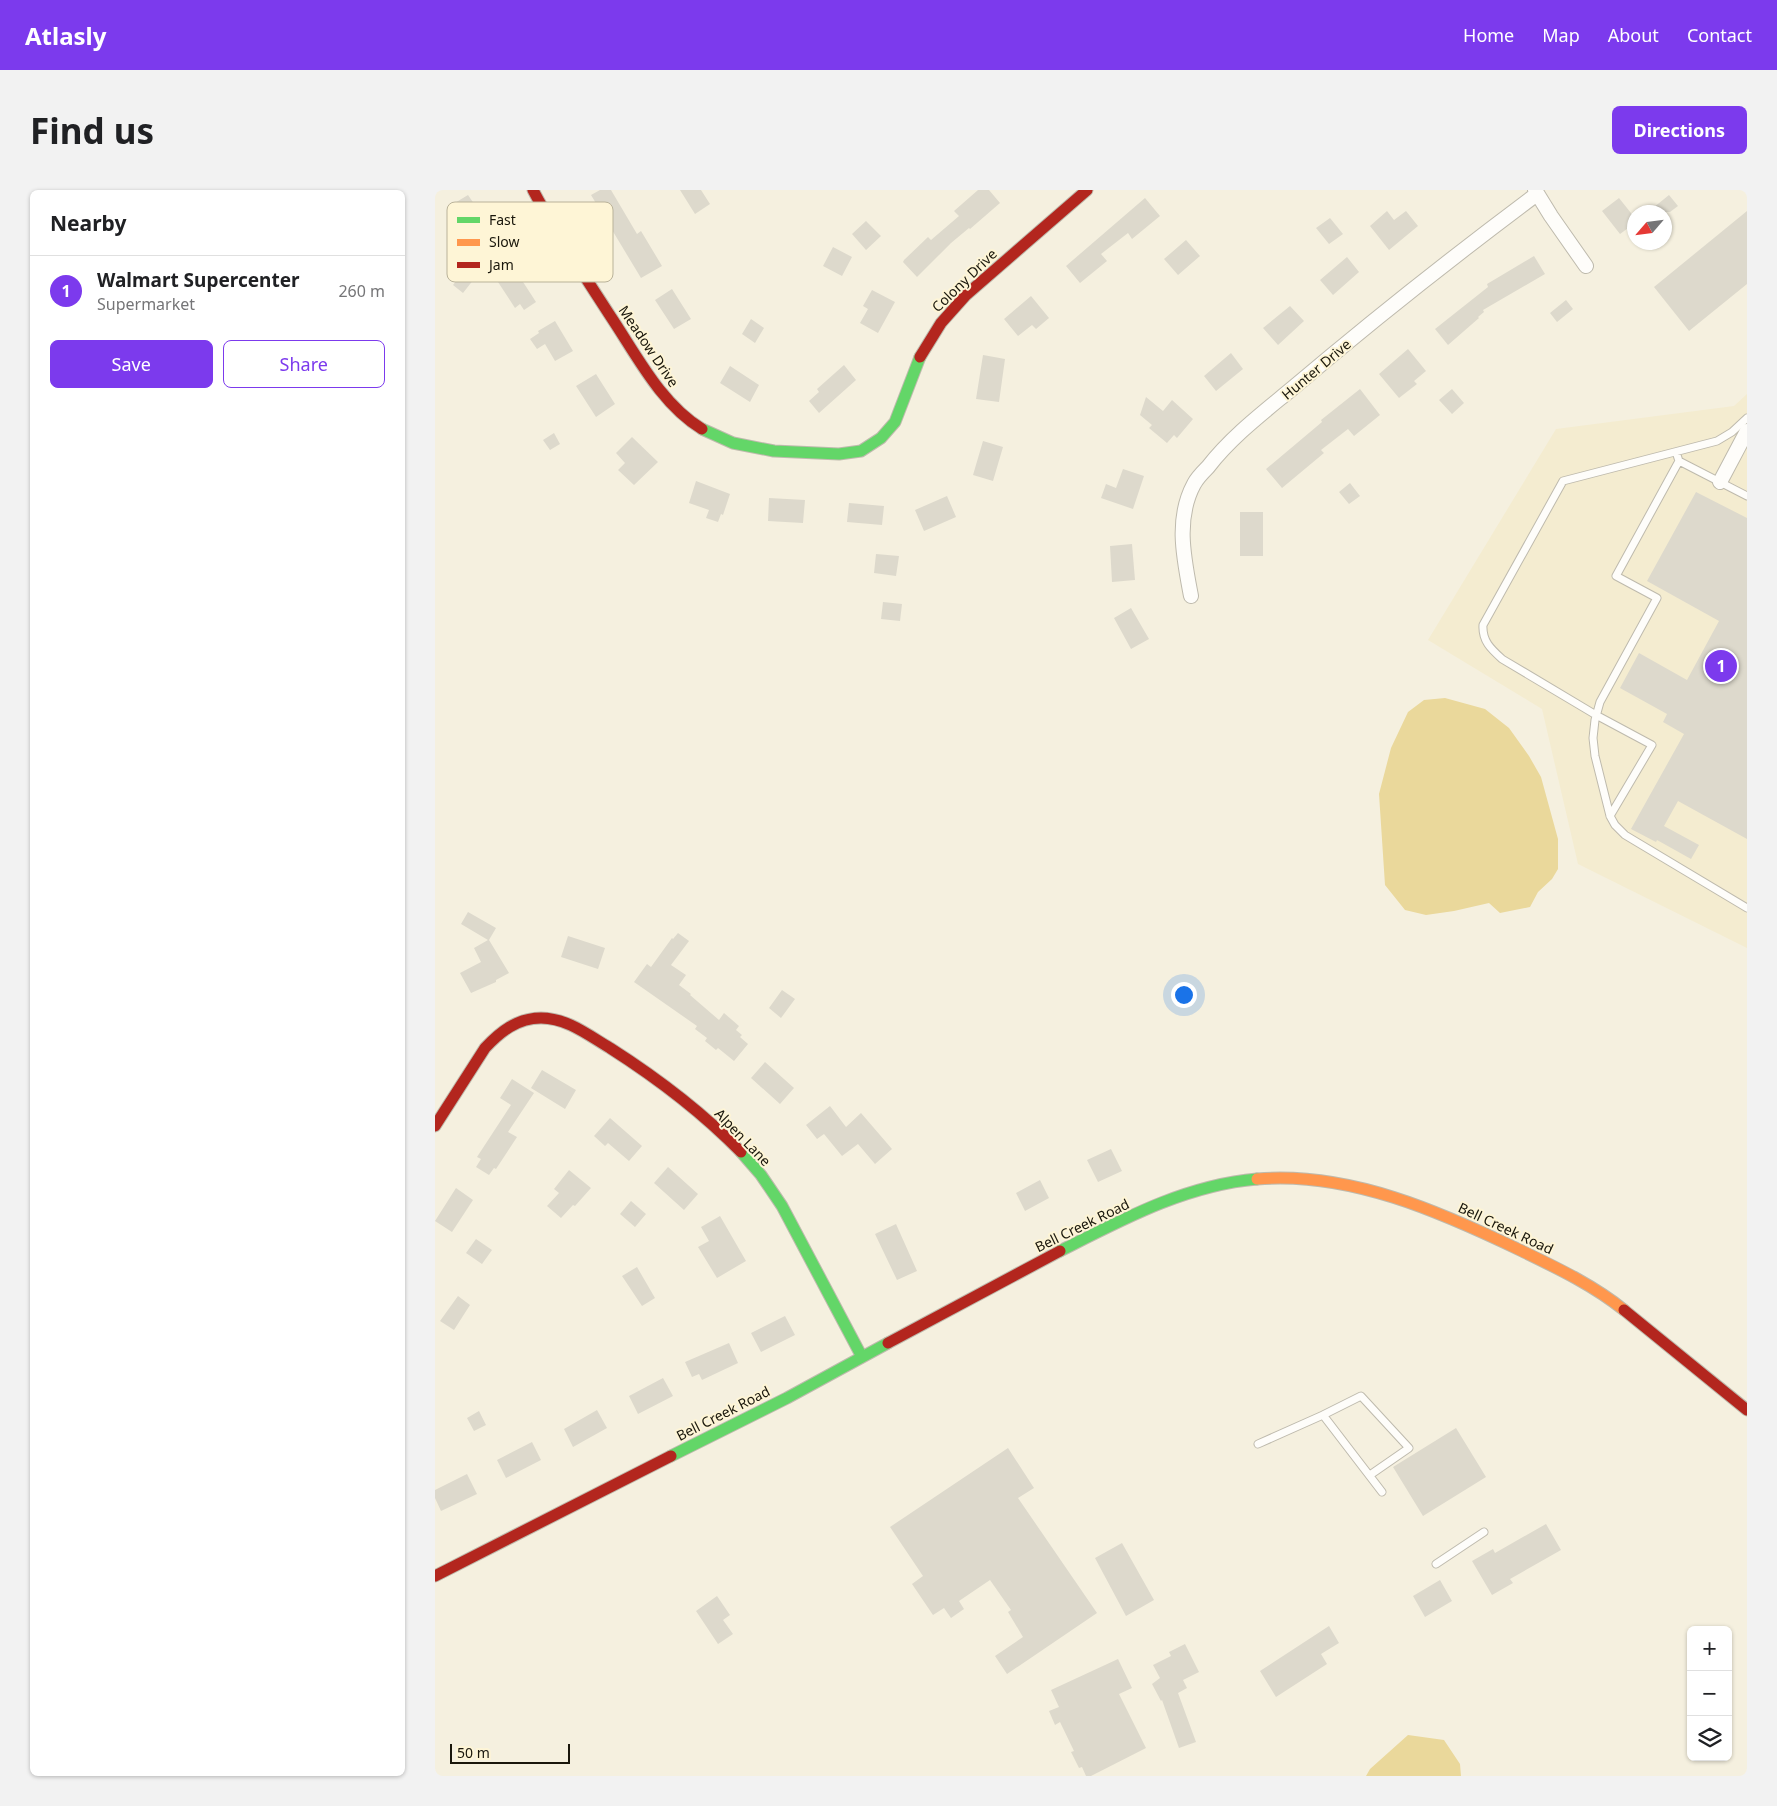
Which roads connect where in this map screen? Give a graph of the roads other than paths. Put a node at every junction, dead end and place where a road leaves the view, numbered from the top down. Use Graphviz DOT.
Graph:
graph roads {
  1 [pos="533,190"];
  2 [pos="1087,190"];
  3 [pos="1536,192"];
  4 [pos="539,202"];
  5 [pos="1586,266"];
  6 [pos="589,282"];
  7 [pos="1747,418"];
  8 [pos="1747,431"];
  9 [pos="879,440"];
  10 [pos="1676,452"];
  11 [pos="1679,461"];
  12 [pos="1720,482"];
  13 [pos="1747,496"];
  14 [pos="1191,596"];
  15 [pos="1596,715"];
  16 [pos="1610,816"];
  17 [pos="1747,908"];
  18 [pos="435,1126"];
  19 [pos="862,1357"];
  20 [pos="1747,1410"];
  21 [pos="1323,1415"];
  22 [pos="1258,1444"];
  23 [pos="1370,1475"];
  24 [pos="1382,1492"];
  25 [pos="1484,1532"];
  26 [pos="1436,1564"];
  27 [pos="435,1576"];
  1 -- 4 [label="street, Meadow Drive"];
  2 -- 9 [label="street, Colony Drive"];
  3 -- 5 [label="street"];
  3 -- 14 [label="street, Hunter Drive"];
  6 -- 9 [label="street, Meadow Drive"];
  7 -- 10 [label="lane"];
  8 -- 12 [label="street"];
  10 -- 11 [label="lane"];
  10 -- 15 [label="lane"];
  11 -- 12 [label="lane"];
  11 -- 15 [label="lane"];
  12 -- 13 [label="lane"];
  15 -- 16 [label="lane"];
  15 -- 16 [label="lane"];
  16 -- 17 [label="lane"];
  18 -- 19 [label="street, Alpen Lane"];
  19 -- 20 [label="street, Bell Creek Road"];
  19 -- 27 [label="street, Bell Creek Road"];
  21 -- 22 [label="lane"];
  21 -- 23 [label="lane"];
  21 -- 23 [label="lane"];
  23 -- 24 [label="lane"];
  25 -- 26 [label="lane"];
}
